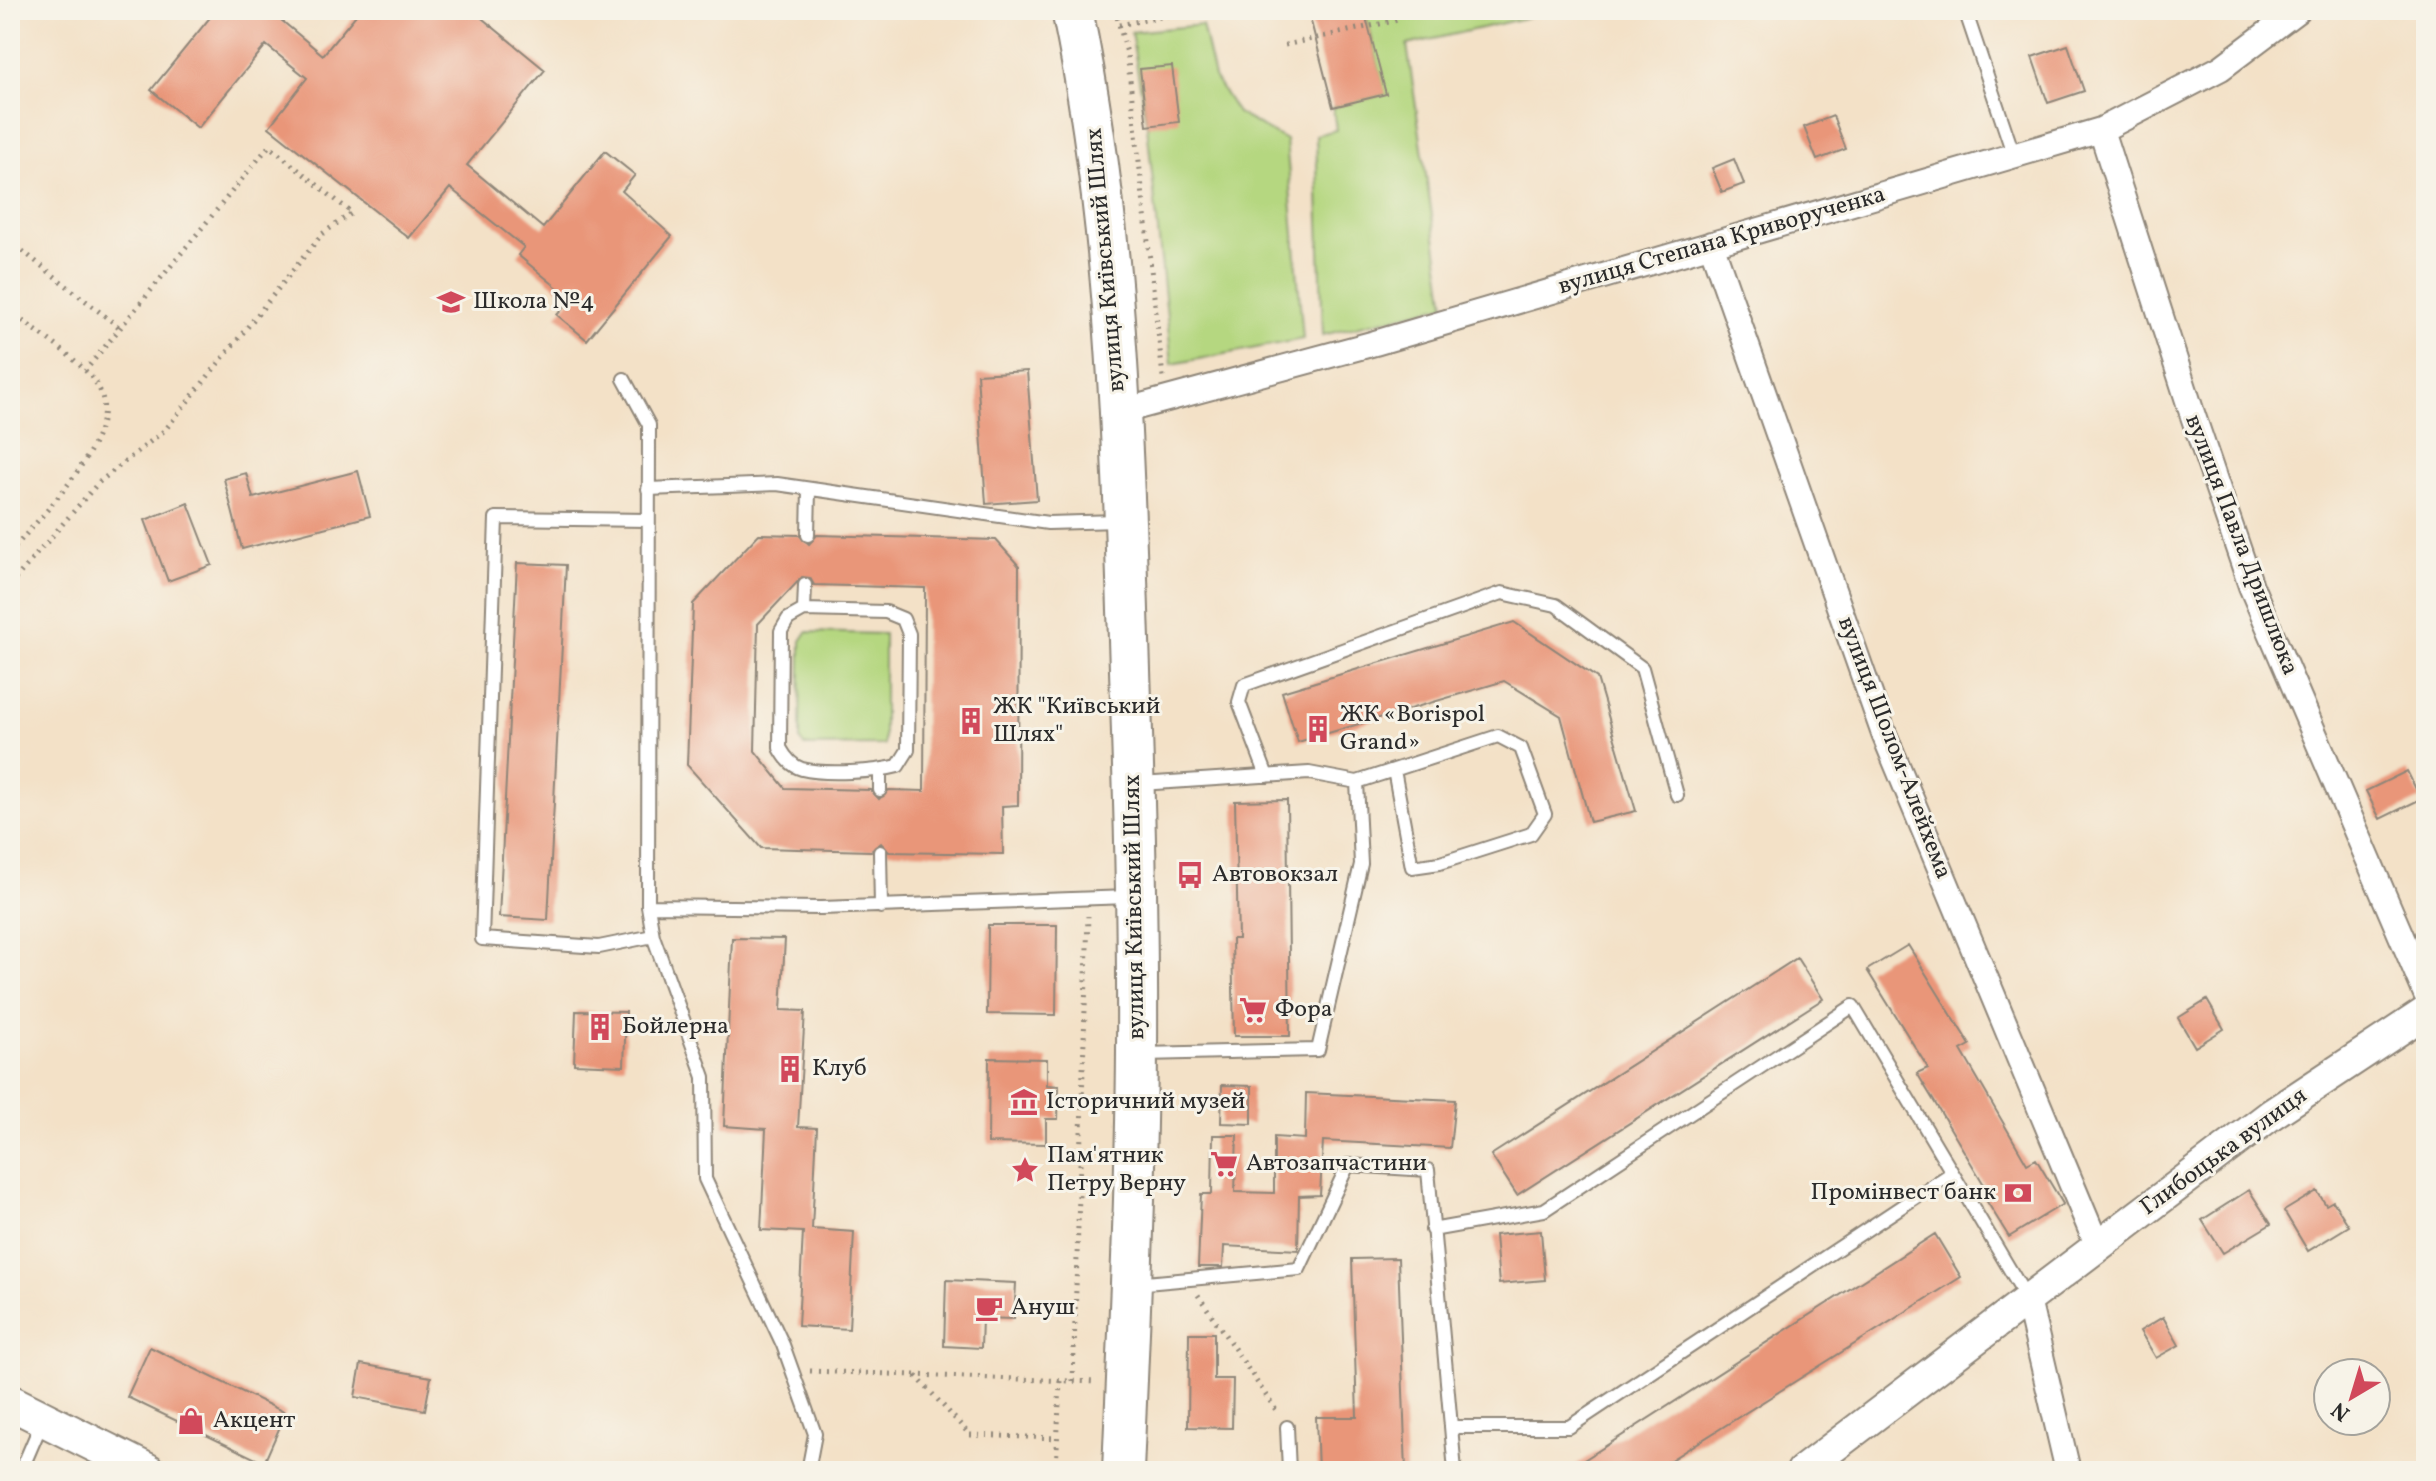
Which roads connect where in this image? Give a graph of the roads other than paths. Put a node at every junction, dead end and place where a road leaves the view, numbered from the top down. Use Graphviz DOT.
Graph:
graph roads {
  1 [pos="1072,10"];
  2 [pos="1965,10"];
  3 [pos="2298,10"];
  4 [pos="2101,130"];
  5 [pos="2014,156"];
  6 [pos="1711,244"];
  7 [pos="624,379"];
  8 [pos="1119,412"];
  9 [pos="648,489"];
  10 [pos="809,489"];
  11 [pos="648,520"];
  12 [pos="1126,521"];
  13 [pos="808,535"];
  14 [pos="805,585"];
  15 [pos="804,610"];
  16 [pos="1394,770"];
  17 [pos="880,771"];
  18 [pos="1267,776"];
  19 [pos="1357,782"];
  20 [pos="1134,785"];
  21 [pos="880,790"];
  22 [pos="1677,795"];
  23 [pos="880,852"];
  24 [pos="1137,896"];
  25 [pos="648,906"];
  26 [pos="881,907"];
  27 [pos="653,936"];
  28 [pos="2426,994"];
  29 [pos="2426,1012"];
  30 [pos="1137,1054"];
  31 [pos="1952,1173"];
  32 [pos="1432,1230"];
  33 [pos="2097,1245"];
  34 [pos="1131,1284"];
  35 [pos="2028,1300"];
  36 [pos="10,1402"];
  37 [pos="43,1419"];
  38 [pos="1287,1427"];
  39 [pos="1451,1427"];
  40 [pos="21,1471"];
  41 [pos="148,1471"];
  42 [pos="808,1471"];
  43 [pos="1123,1471"];
  44 [pos="1289,1471"];
  45 [pos="1455,1471"];
  46 [pos="1802,1471"];
  47 [pos="2068,1471"];
  1 -- 8 [label="highway, вулиця Київський Шлях"];
  2 -- 5 [label="lane"];
  3 -- 4 [label="street, вулиця Степана Криворученка"];
  4 -- 5 [label="street, вулиця Степана Криворученка"];
  4 -- 28 [label="street, вулиця Павла Дришлюка"];
  5 -- 6 [label="street, вулиця Степана Криворученка"];
  6 -- 8 [label="street, вулиця Степана Криворученка"];
  6 -- 33 [label="street, вулиця Шолом-Алейхема"];
  7 -- 9 [label="lane"];
  8 -- 12 [label="highway, вулиця Київський Шлях"];
  9 -- 10 [label="lane"];
  9 -- 11 [label="lane"];
  10 -- 12 [label="lane"];
  10 -- 13 [label="lane"];
  11 -- 25 [label="lane"];
  11 -- 27 [label="lane"];
  12 -- 20 [label="highway, вулиця Київський Шлях"];
  14 -- 15 [label="lane"];
  15 -- 17 [label="lane"];
  15 -- 17 [label="lane"];
  16 -- 16 [label="lane"];
  16 -- 19 [label="lane"];
  17 -- 21 [label="lane"];
  18 -- 19 [label="lane"];
  18 -- 20 [label="lane"];
  18 -- 22 [label="lane"];
  19 -- 30 [label="lane"];
  20 -- 24 [label="highway, вулиця Київський Шлях"];
  23 -- 26 [label="lane"];
  24 -- 26 [label="lane"];
  24 -- 30 [label="highway, вулиця Київський Шлях"];
  25 -- 26 [label="lane"];
  25 -- 27 [label="lane"];
  27 -- 42 [label="lane"];
  29 -- 33 [label="street, Глибоцька вулиця"];
  30 -- 34 [label="highway, вулиця Київський Шлях"];
  31 -- 32 [label="lane"];
  31 -- 35 [label="lane"];
  31 -- 39 [label="lane"];
  32 -- 34 [label="lane"];
  32 -- 39 [label="lane"];
  33 -- 35 [label="street, Глибоцька вулиця"];
  34 -- 43 [label="highway, вулиця Київський Шлях"];
  35 -- 46 [label="street, Глибоцька вулиця"];
  35 -- 47 [label="street"];
  36 -- 37 [label="main road"];
  37 -- 40 [label="lane"];
  37 -- 41 [label="main road"];
  38 -- 44 [label="lane"];
  39 -- 45 [label="lane"];
}
